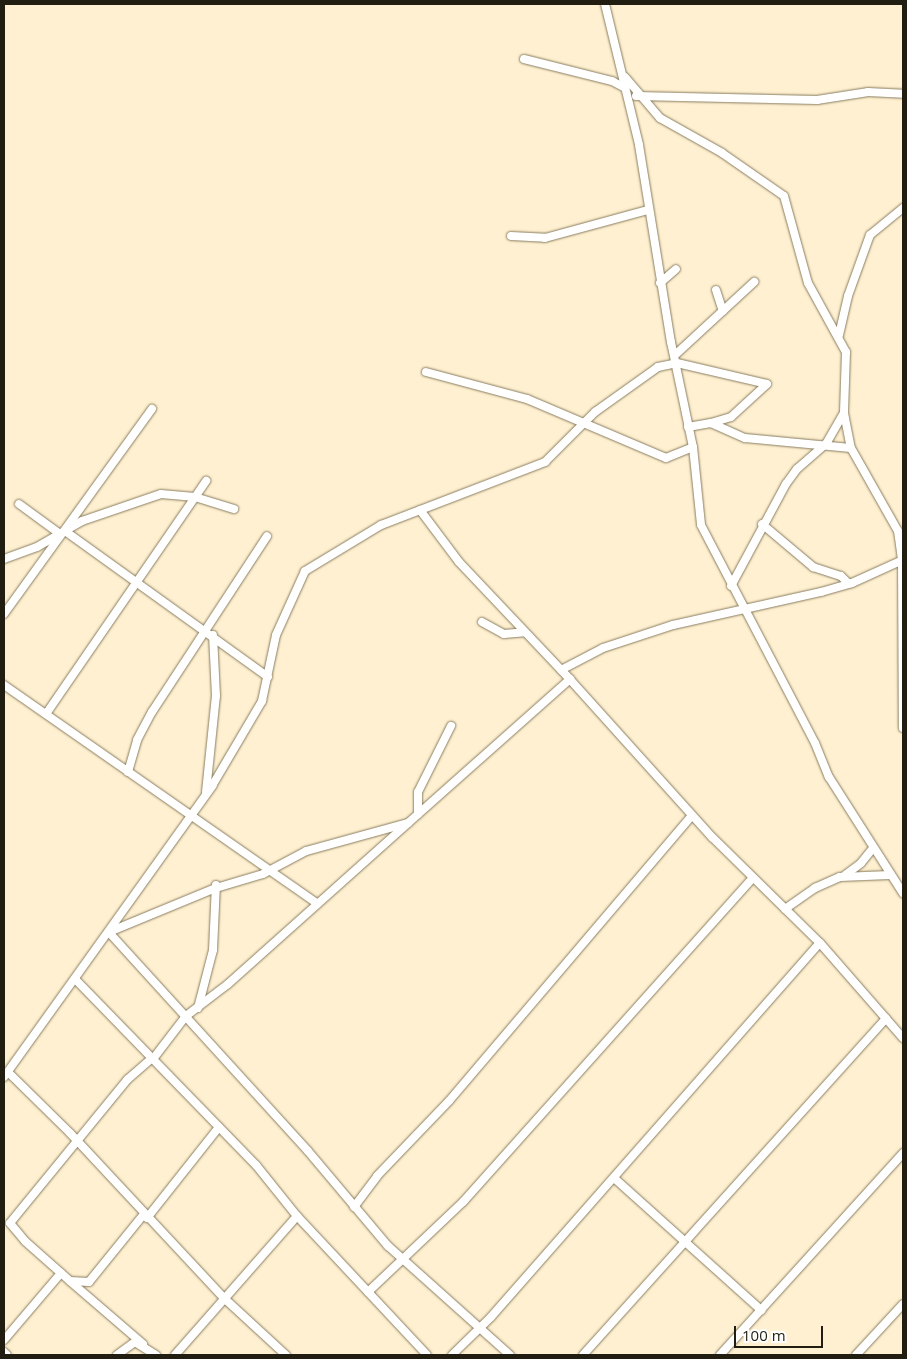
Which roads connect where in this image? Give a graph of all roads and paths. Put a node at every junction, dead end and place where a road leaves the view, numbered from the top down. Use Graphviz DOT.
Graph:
graph roads {
  1 [pos="605,4"];
  2 [pos="524,59"];
  3 [pos="624,76"];
  4 [pos="625,88"];
  5 [pos="903,94"];
  6 [pos="639,96"];
  7 [pos="628,98"];
  8 [pos="903,208"];
  9 [pos="648,210"];
  10 [pos="511,236"];
  11 [pos="676,269"];
  12 [pos="754,282"];
  13 [pos="660,283"];
  14 [pos="716,290"];
  15 [pos="723,311"];
  16 [pos="838,335"];
  17 [pos="676,359"];
  18 [pos="426,372"];
  19 [pos="152,409"];
  20 [pos="844,413"];
  21 [pos="583,422"];
  22 [pos="712,423"];
  23 [pos="688,427"];
  24 [pos="826,444"];
  25 [pos="693,448"];
  26 [pos="851,448"];
  27 [pos="206,481"];
  28 [pos="195,497"];
  29 [pos="19,504"];
  30 [pos="234,509"];
  31 [pos="420,510"];
  32 [pos="762,524"];
  33 [pos="62,532"];
  34 [pos="267,536"];
  35 [pos="4,559"];
  36 [pos="902,560"];
  37 [pos="137,583"];
  38 [pos="849,584"];
  39 [pos="732,586"];
  40 [pos="742,608"];
  41 [pos="4,614"];
  42 [pos="482,622"];
  43 [pos="525,632"];
  44 [pos="210,633"];
  45 [pos="560,670"];
  46 [pos="268,677"];
  47 [pos="570,679"];
  48 [pos="4,685"];
  49 [pos="46,714"];
  50 [pos="451,726"];
  51 [pos="903,728"];
  52 [pos="128,772"];
  53 [pos="206,795"];
  54 [pos="418,814"];
  55 [pos="191,815"];
  56 [pos="692,815"];
  57 [pos="408,823"];
  58 [pos="873,848"];
  59 [pos="269,871"];
  60 [pos="890,875"];
  61 [pos="753,878"];
  62 [pos="840,878"];
  63 [pos="216,886"];
  64 [pos="903,893"];
  65 [pos="316,903"];
  66 [pos="785,909"];
  67 [pos="109,932"];
  68 [pos="820,943"];
  69 [pos="75,979"];
  70 [pos="198,1008"];
  71 [pos="186,1016"];
  72 [pos="886,1018"];
  73 [pos="903,1038"];
  74 [pos="153,1058"];
  75 [pos="6,1074"];
  76 [pos="219,1127"];
  77 [pos="78,1142"];
  78 [pos="903,1153"];
  79 [pos="614,1178"];
  80 [pos="354,1207"];
  81 [pos="146,1216"];
  82 [pos="297,1216"];
  83 [pos="686,1241"];
  84 [pos="405,1260"];
  85 [pos="61,1273"];
  86 [pos="70,1281"];
  87 [pos="89,1282"];
  88 [pos="368,1292"];
  89 [pos="89,1298"];
  90 [pos="225,1299"];
  91 [pos="903,1304"];
  92 [pos="761,1310"];
  93 [pos="480,1327"];
  94 [pos="4,1340"];
  95 [pos="143,1344"];
  96 [pos="4,1352"];
  97 [pos="7,1355"];
  98 [pos="117,1355"];
  99 [pos="156,1355"];
  100 [pos="175,1355"];
  101 [pos="286,1355"];
  102 [pos="427,1355"];
  103 [pos="452,1355"];
  104 [pos="510,1355"];
  105 [pos="583,1355"];
  106 [pos="720,1355"];
  107 [pos="856,1355"];
  1 -- 3 [label="street"];
  2 -- 4 [label="street"];
  3 -- 4 [label="street"];
  3 -- 6 [label="street"];
  4 -- 7 [label="street"];
  5 -- 6 [label="street"];
  6 -- 7 [label="street"];
  6 -- 16 [label="street"];
  7 -- 9 [label="street"];
  8 -- 16 [label="street"];
  9 -- 10 [label="street"];
  9 -- 13 [label="street"];
  11 -- 13 [label="street"];
  12 -- 15 [label="street"];
  13 -- 17 [label="street"];
  14 -- 15 [label="street"];
  15 -- 17 [label="street"];
  16 -- 20 [label="street"];
  17 -- 21 [label="street"];
  17 -- 22 [label="street"];
  17 -- 23 [label="street"];
  18 -- 21 [label="street"];
  19 -- 33 [label="street"];
  20 -- 24 [label="street"];
  20 -- 26 [label="street"];
  21 -- 25 [label="street"];
  21 -- 31 [label="street"];
  22 -- 23 [label="street"];
  22 -- 24 [label="street"];
  23 -- 25 [label="street"];
  24 -- 26 [label="street"];
  24 -- 32 [label="street"];
  25 -- 39 [label="street"];
  26 -- 36 [label="street"];
  27 -- 28 [label="street"];
  28 -- 30 [label="street"];
  28 -- 33 [label="street"];
  28 -- 37 [label="street"];
  29 -- 33 [label="street"];
  31 -- 43 [label="street"];
  31 -- 46 [label="street"];
  32 -- 38 [label="street"];
  32 -- 39 [label="street"];
  33 -- 35 [label="street"];
  33 -- 37 [label="street"];
  33 -- 41 [label="street"];
  34 -- 44 [label="street"];
  36 -- 38 [label="street"];
  36 -- 51 [label="street"];
  37 -- 44 [label="street"];
  37 -- 49 [label="street"];
  38 -- 40 [label="street"];
  39 -- 40 [label="street"];
  40 -- 45 [label="street"];
  40 -- 58 [label="street"];
  42 -- 43 [label="street"];
  43 -- 45 [label="street"];
  44 -- 46 [label="street"];
  44 -- 52 [label="street"];
  44 -- 53 [label="street"];
  45 -- 47 [label="street"];
  46 -- 53 [label="street"];
  47 -- 54 [label="street"];
  47 -- 56 [label="street"];
  48 -- 49 [label="street"];
  49 -- 52 [label="street"];
  50 -- 54 [label="street"];
  52 -- 55 [label="street"];
  53 -- 55 [label="street"];
  54 -- 57 [label="street"];
  55 -- 59 [label="street"];
  55 -- 67 [label="street"];
  56 -- 61 [label="street"];
  56 -- 80 [label="street"];
  57 -- 59 [label="street"];
  57 -- 65 [label="street"];
  58 -- 60 [label="street"];
  58 -- 62 [label="street"];
  59 -- 63 [label="street"];
  59 -- 65 [label="street"];
  60 -- 62 [label="street"];
  60 -- 64 [label="street"];
  61 -- 66 [label="street"];
  61 -- 84 [label="street"];
  62 -- 66 [label="street"];
  63 -- 67 [label="street"];
  63 -- 70 [label="street"];
  65 -- 70 [label="street"];
  66 -- 68 [label="street"];
  67 -- 69 [label="street"];
  67 -- 71 [label="street"];
  68 -- 72 [label="street"];
  68 -- 79 [label="street"];
  69 -- 74 [label="street"];
  69 -- 75 [label="street"];
  70 -- 71 [label="street"];
  71 -- 74 [label="street"];
  71 -- 80 [label="street"];
  72 -- 73 [label="street"];
  72 -- 83 [label="street"];
  74 -- 76 [label="street"];
  74 -- 77 [label="street"];
  75 -- 77 [label="street"];
  76 -- 81 [label="street"];
  76 -- 82 [label="street"];
  77 -- 81 [label="street"];
  77 -- 85 [label="street"];
  78 -- 92 [label="street"];
  79 -- 83 [label="street"];
  79 -- 93 [label="street"];
  80 -- 84 [label="street"];
  81 -- 87 [label="street"];
  81 -- 90 [label="street"];
  82 -- 88 [label="street"];
  82 -- 90 [label="street"];
  83 -- 92 [label="street"];
  83 -- 105 [label="street"];
  84 -- 88 [label="street"];
  84 -- 93 [label="street"];
  85 -- 86 [label="street"];
  85 -- 94 [label="street"];
  86 -- 87 [label="street"];
  86 -- 89 [label="street"];
  87 -- 89 [label="street"];
  88 -- 102 [label="street"];
  89 -- 95 [label="street"];
  90 -- 100 [label="street"];
  90 -- 101 [label="street"];
  91 -- 107 [label="street"];
  92 -- 106 [label="street"];
  93 -- 103 [label="street"];
  93 -- 104 [label="street"];
  95 -- 98 [label="street"];
  95 -- 99 [label="street"];
  96 -- 97 [label="street"];
}
